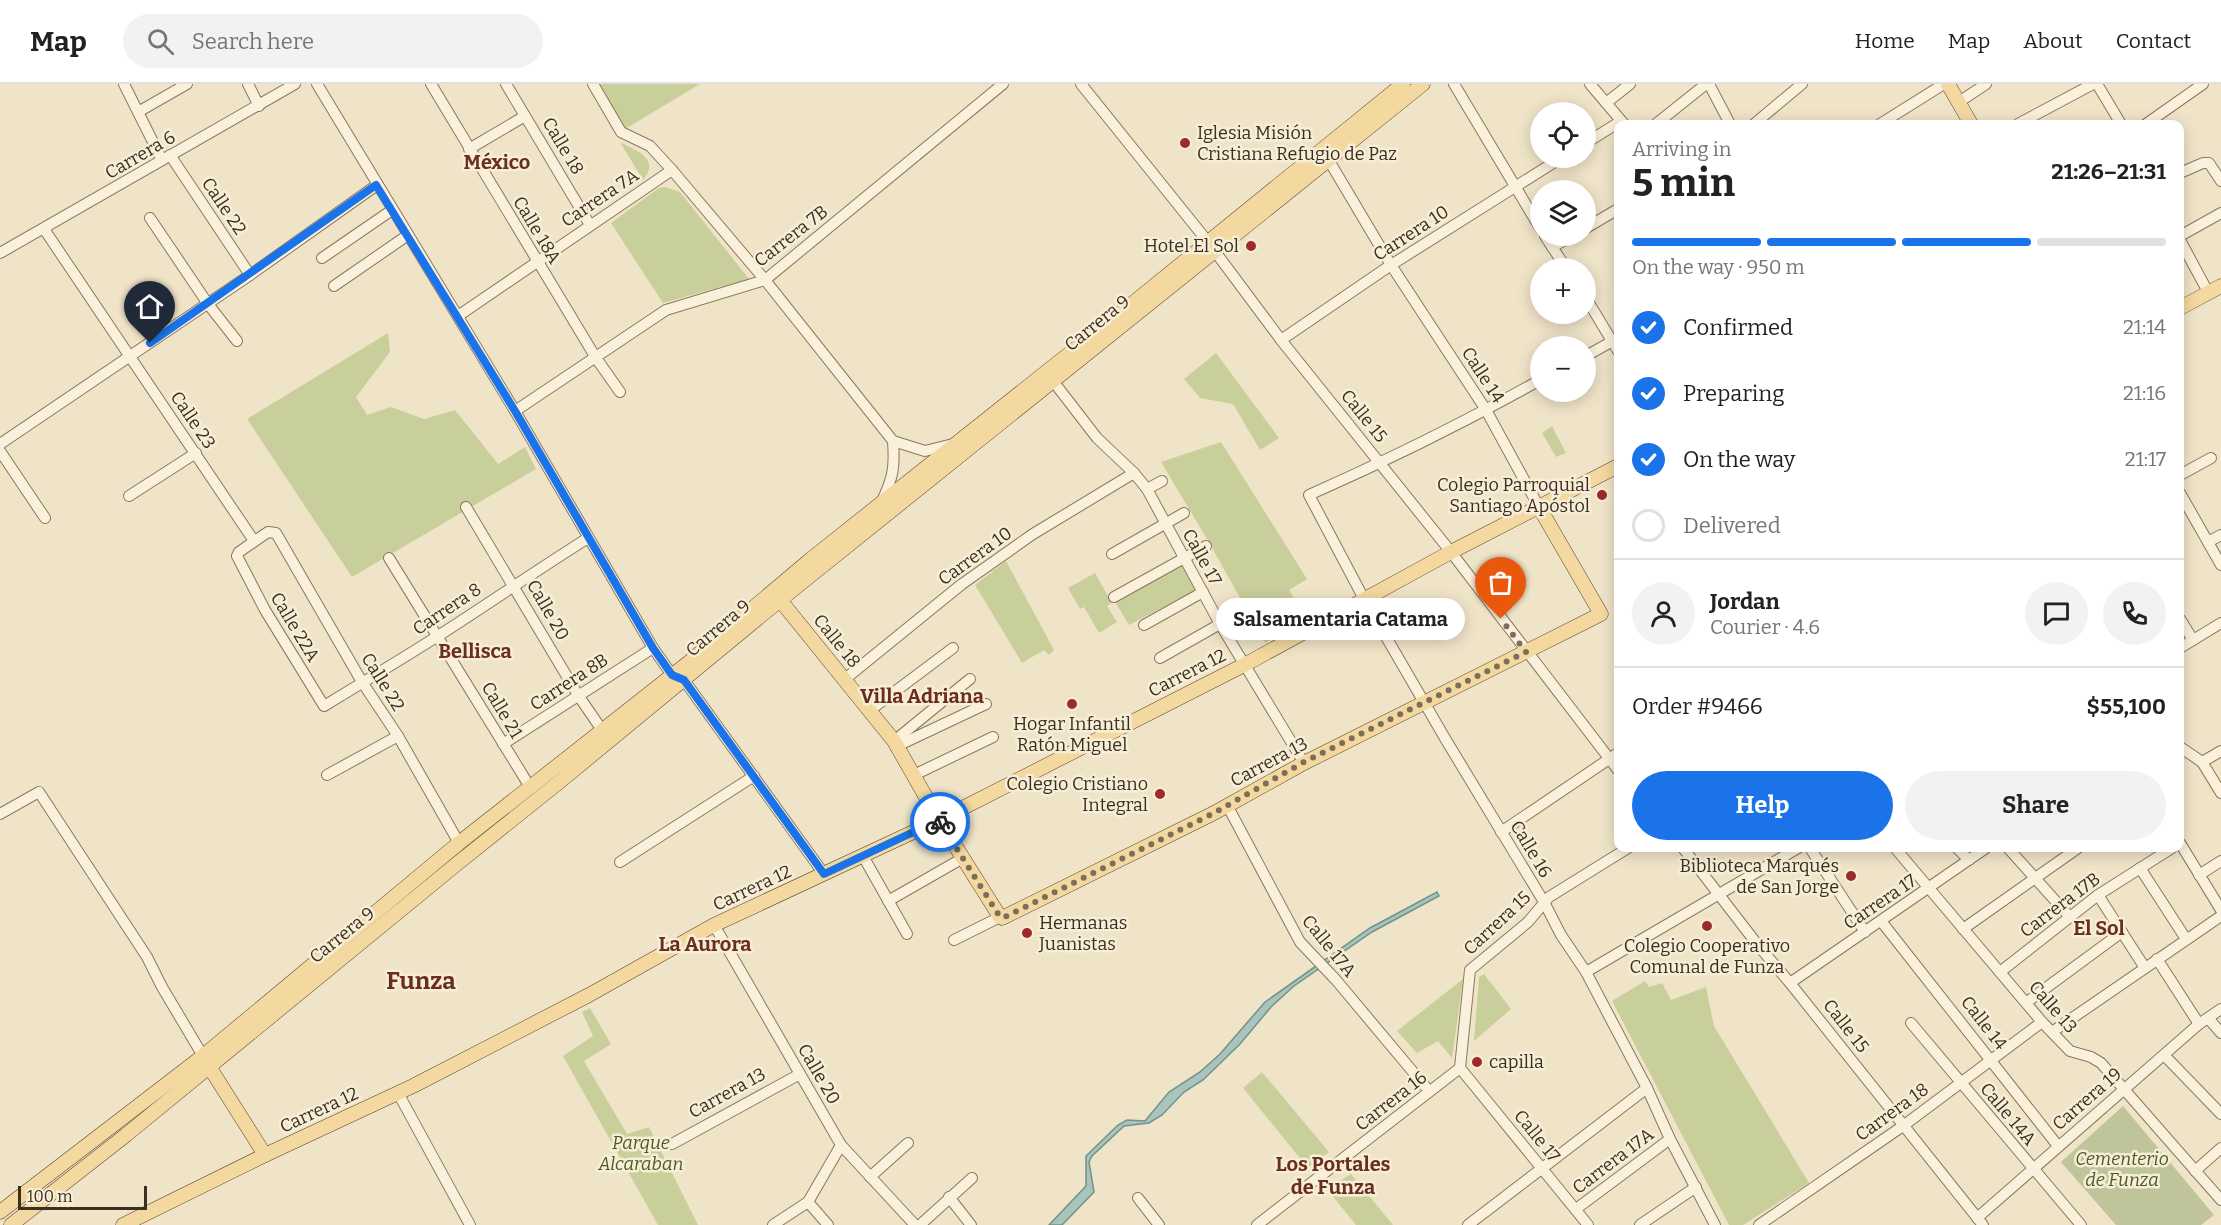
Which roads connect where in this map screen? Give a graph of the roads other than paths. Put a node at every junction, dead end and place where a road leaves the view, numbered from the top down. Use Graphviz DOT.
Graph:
graph roads {
  1 [pos="124,84"];
  2 [pos="187,84"];
  3 [pos="248,84"];
  4 [pos="295,84"];
  5 [pos="317,84"];
  6 [pos="430,84"];
  7 [pos="506,84"];
  8 [pos="592,84"];
  9 [pos="1003,84"];
  10 [pos="1081,84"];
  11 [pos="1403,84"];
  12 [pos="1423,84"];
  13 [pos="1454,84"];
  14 [pos="1590,84"];
  15 [pos="1630,84"];
  16 [pos="1707,84"];
  17 [pos="1802,84"];
  18 [pos="1944,84"];
  19 [pos="1948,84"];
  20 [pos="1986,84"];
  21 [pos="2095,84"];
  22 [pos="2203,84"];
  23 [pos="1959,102"];
  24 [pos="1606,103"];
  25 [pos="259,106"];
  26 [pos="138,112"];
  27 [pos="525,116"];
  28 [pos="1620,120"];
  29 [pos="1661,120"];
  30 [pos="1728,120"];
  31 [pos="1759,120"];
  32 [pos="1886,120"];
  33 [pos="1969,120"];
  34 [pos="2026,120"];
  35 [pos="2118,120"];
  36 [pos="2152,120"];
  37 [pos="1614,127"];
  38 [pos="1596,137"];
  39 [pos="469,149"];
  40 [pos="166,158"];
  41 [pos="1329,159"];
  42 [pos="1544,168"];
  43 [pos="672,170"];
  44 [pos="2184,171"];
  45 [pos="2221,181"];
  46 [pos="376,185"];
  47 [pos="1514,186"];
  48 [pos="392,210"];
  49 [pos="1614,211"];
  50 [pos="1530,212"];
  51 [pos="2221,213"];
  52 [pos="150,218"];
  53 [pos="1596,222"];
  54 [pos="590,225"];
  55 [pos="44,229"];
  56 [pos="408,235"];
  57 [pos="2184,236"];
  58 [pos="2184,244"];
  59 [pos="1211,247"];
  60 [pos="1552,247"];
  61 [pos="0,253"];
  62 [pos="322,258"];
  63 [pos="1559,258"];
  64 [pos="537,261"];
  65 [pos="1391,265"];
  66 [pos="250,275"];
  67 [pos="765,280"];
  68 [pos="334,286"];
  69 [pos="2215,289"];
  70 [pos="208,304"];
  71 [pos="2184,306"];
  72 [pos="1596,313"];
  73 [pos="458,315"];
  74 [pos="1281,340"];
  75 [pos="1614,340"];
  76 [pos="237,341"];
  77 [pos="1614,345"];
  78 [pos="1596,352"];
  79 [pos="131,357"];
  80 [pos="596,358"];
  81 [pos="1053,381"];
  82 [pos="1530,386"];
  83 [pos="620,392"];
  84 [pos="515,411"];
  85 [pos="1485,411"];
  86 [pos="893,441"];
  87 [pos="957,443"];
  88 [pos="0,444"];
  89 [pos="0,451"];
  90 [pos="196,453"];
  91 [pos="2211,458"];
  92 [pos="1381,463"];
  93 [pos="1614,468"];
  94 [pos="1134,473"];
  95 [pos="2184,473"];
  96 [pos="1162,481"];
  97 [pos="1147,489"];
  98 [pos="129,496"];
  99 [pos="2184,500"];
  100 [pos="881,504"];
  101 [pos="466,507"];
  102 [pos="1539,507"];
  103 [pos="1184,513"];
  104 [pos="45,518"];
  105 [pos="1165,525"];
  106 [pos="2221,535"];
  107 [pos="588,538"];
  108 [pos="254,541"];
  109 [pos="2208,542"];
  110 [pos="1206,546"];
  111 [pos="1451,552"];
  112 [pos="1112,554"];
  113 [pos="389,558"];
  114 [pos="1183,558"];
  115 [pos="2221,565"];
  116 [pos="513,584"];
  117 [pos="1203,592"];
  118 [pos="1114,597"];
  119 [pos="780,600"];
  120 [pos="1364,600"];
  121 [pos="1601,614"];
  122 [pos="1220,624"];
  123 [pos="1144,625"];
  124 [pos="2219,629"];
  125 [pos="438,636"];
  126 [pos="2184,643"];
  127 [pos="653,648"];
  128 [pos="953,648"];
  129 [pos="1526,652"];
  130 [pos="1160,658"];
  131 [pos="1246,664"];
  132 [pos="678,677"];
  133 [pos="844,679"];
  134 [pos="970,679"];
  135 [pos="362,682"];
  136 [pos="578,695"];
  137 [pos="1425,703"];
  138 [pos="986,704"];
  139 [pos="324,706"];
  140 [pos="869,711"];
  141 [pos="602,730"];
  142 [pos="398,736"];
  143 [pos="993,737"];
  144 [pos="896,743"];
  145 [pos="503,744"];
  146 [pos="2184,750"];
  147 [pos="2221,751"];
  148 [pos="1614,756"];
  149 [pos="1304,762"];
  150 [pos="2202,762"];
  151 [pos="327,775"];
  152 [pos="754,776"];
  153 [pos="914,776"];
  154 [pos="530,787"];
  155 [pos="2221,793"];
  156 [pos="1227,805"];
  157 [pos="0,814"];
  158 [pos="939,820"];
  159 [pos="1501,832"];
  160 [pos="459,843"];
  161 [pos="2184,850"];
  162 [pos="1621,852"];
  163 [pos="1686,852"];
  164 [pos="1791,852"];
  165 [pos="1813,852"];
  166 [pos="1898,852"];
  167 [pos="1961,852"];
  168 [pos="1980,852"];
  169 [pos="2012,852"];
  170 [pos="2072,852"];
  171 [pos="2166,852"];
  172 [pos="863,856"];
  173 [pos="963,858"];
  174 [pos="1969,860"];
  175 [pos="2221,861"];
  176 [pos="620,862"];
  177 [pos="2140,868"];
  178 [pos="824,874"];
  179 [pos="2199,875"];
  180 [pos="2035,878"];
  181 [pos="1929,889"];
  182 [pos="1718,893"];
  183 [pos="2098,895"];
  184 [pos="888,901"];
  185 [pos="1544,902"];
  186 [pos="2221,910"];
  187 [pos="2069,916"];
  188 [pos="2221,916"];
  189 [pos="1000,917"];
  190 [pos="1881,921"];
  191 [pos="714,925"];
  192 [pos="1964,929"];
  193 [pos="1865,932"];
  194 [pos="2122,932"];
  195 [pos="907,934"];
  196 [pos="2186,939"];
  197 [pos="954,940"];
  198 [pos="2157,960"];
  199 [pos="2145,968"];
  200 [pos="1586,972"];
  201 [pos="2000,972"];
  202 [pos="1790,983"];
  203 [pos="2027,1002"];
  204 [pos="2221,1009"];
  205 [pos="2203,1021"];
  206 [pos="2042,1022"];
  207 [pos="1911,1023"];
  208 [pos="2052,1032"];
  209 [pos="2221,1033"];
  210 [pos="2164,1055"];
  211 [pos="1991,1061"];
  212 [pos="206,1062"];
  213 [pos="1460,1068"];
  214 [pos="800,1074"];
  215 [pos="1960,1082"];
  216 [pos="1647,1088"];
  217 [pos="2123,1090"];
  218 [pos="1429,1091"];
  219 [pos="398,1093"];
  220 [pos="2221,1114"];
  221 [pos="1903,1126"];
  222 [pos="1670,1139"];
  223 [pos="908,1143"];
  224 [pos="672,1144"];
  225 [pos="841,1145"];
  226 [pos="2058,1146"];
  227 [pos="2221,1148"];
  228 [pos="265,1155"];
  229 [pos="1543,1169"];
  230 [pos="2032,1169"];
  231 [pos="2195,1171"];
  232 [pos="870,1177"];
  233 [pos="972,1178"];
  234 [pos="1696,1187"];
  235 [pos="949,1197"];
  236 [pos="1138,1198"];
  237 [pos="2221,1200"];
  238 [pos="808,1202"];
  239 [pos="1576,1209"];
  240 [pos="0,1212"];
  241 [pos="1980,1221"];
  242 [pos="11,1225"];
  243 [pos="123,1225"];
  244 [pos="470,1225"];
  245 [pos="773,1225"];
  246 [pos="828,1225"];
  247 [pos="915,1225"];
  248 [pos="920,1225"];
  249 [pos="971,1225"];
  250 [pos="1160,1225"];
  251 [pos="1257,1225"];
  252 [pos="1468,1225"];
  253 [pos="1588,1225"];
  254 [pos="1640,1225"];
  255 [pos="1715,1225"];
  256 [pos="1760,1225"];
  257 [pos="2081,1225"];
  1 -- 26 [label="street"];
  2 -- 26 [label="street"];
  3 -- 25 [label="street"];
  4 -- 25 [label="street, Carrera 6"];
  5 -- 46 [label="street"];
  6 -- 39 [label="street, Calle 18A"];
  7 -- 27 [label="street, Calle 18"];
  8 -- 43 [label="street"];
  9 -- 67 [label="street, Carrera 7B"];
  10 -- 59 [label="street, Calle 15"];
  11 -- 59 [label="main road, Carrera 9"];
  12 -- 41 [label="main road, Carrera 9"];
  13 -- 47 [label="street"];
  14 -- 24 [label="street"];
  15 -- 24 [label="street"];
  16 -- 29 [label="street"];
  16 -- 30 [label="street"];
  17 -- 31 [label="street"];
  18 -- 32 [label="street"];
  19 -- 23 [label="main road"];
  20 -- 23 [label="street"];
  21 -- 34 [label="street"];
  21 -- 35 [label="street"];
  22 -- 36 [label="street"];
  23 -- 33 [label="main road"];
  24 -- 28 [label="street"];
  25 -- 40 [label="street, Carrera 6"];
  26 -- 40 [label="street"];
  27 -- 39 [label="street"];
  27 -- 54 [label="street, Calle 18"];
  37 -- 38 [label="street"];
  39 -- 64 [label="street, Calle 18A"];
  40 -- 55 [label="street, Carrera 6"];
  40 -- 66 [label="street, Calle 22"];
  41 -- 59 [label="main road, Carrera 9"];
  41 -- 65 [label="street, Calle 14"];
  42 -- 47 [label="street, Carrera 10"];
  43 -- 54 [label="street, Carrera 7A"];
  43 -- 67 [label="street"];
  44 -- 45 [label="street"];
  46 -- 48 [label="street"];
  46 -- 66 [label="street"];
  47 -- 50 [label="street"];
  47 -- 65 [label="street, Carrera 10"];
  48 -- 56 [label="street"];
  48 -- 62 [label="street"];
  49 -- 53 [label="street"];
  51 -- 57 [label="street"];
  52 -- 70 [label="street"];
  54 -- 64 [label="street, Carrera 7A"];
  55 -- 61 [label="street, Carrera 6"];
  55 -- 79 [label="street, Calle 23"];
  56 -- 68 [label="street"];
  56 -- 73 [label="street"];
  58 -- 69 [label="street"];
  59 -- 74 [label="street, Calle 15"];
  59 -- 81 [label="main road, Carrera 9"];
  59 -- 87 [label="main road, Carrera 9"];
  60 -- 63 [label="street"];
  64 -- 73 [label="street, Carrera 7A"];
  64 -- 80 [label="street, Calle 18A"];
  65 -- 74 [label="street, Carrera 10"];
  65 -- 85 [label="street, Calle 14"];
  66 -- 70 [label="street"];
  67 -- 80 [label="street, Carrera 7B"];
  67 -- 86 [label="street"];
  69 -- 71 [label="main road"];
  70 -- 76 [label="street"];
  70 -- 79 [label="street"];
  72 -- 75 [label="street"];
  73 -- 84 [label="street"];
  74 -- 92 [label="street, Calle 15"];
  77 -- 78 [label="street"];
  79 -- 88 [label="street"];
  79 -- 90 [label="street, Calle 23"];
  80 -- 83 [label="street, Calle 18A"];
  80 -- 84 [label="street, Carrera 7B"];
  81 -- 94 [label="street, Calle 17"];
  81 -- 119 [label="main road, Carrera 9"];
  82 -- 85 [label="street"];
  84 -- 107 [label="street"];
  85 -- 92 [label="street"];
  85 -- 102 [label="street, Calle 14"];
  86 -- 87 [label="street"];
  86 -- 100 [label="street"];
  87 -- 100 [label="main road, Carrera 9"];
  89 -- 104 [label="street"];
  90 -- 98 [label="street"];
  90 -- 108 [label="street, Calle 23"];
  91 -- 95 [label="street"];
  92 -- 111 [label="street, Calle 15"];
  92 -- 120 [label="street, Calle 16"];
  93 -- 102 [label="main road, Carrera 12"];
  94 -- 97 [label="street, Calle 17"];
  94 -- 133 [label="street, Carrera 10"];
  96 -- 97 [label="street"];
  97 -- 105 [label="street, Calle 17"];
  99 -- 109 [label="street"];
  100 -- 132 [label="main road, Carrera 9"];
  101 -- 116 [label="street, Calle 20"];
  102 -- 111 [label="main road, Carrera 12"];
  102 -- 121 [label="main road, Calle 14"];
  103 -- 105 [label="street"];
  105 -- 112 [label="street"];
  105 -- 114 [label="street, Calle 17"];
  106 -- 109 [label="street"];
  107 -- 116 [label="street, Carrera 8"];
  107 -- 127 [label="street"];
  108 -- 135 [label="street, Calle 22"];
  108 -- 139 [label="street, Calle 22A"];
  109 -- 115 [label="street"];
  110 -- 114 [label="street"];
  111 -- 120 [label="main road, Carrera 12"];
  111 -- 129 [label="street, Calle 15"];
  113 -- 125 [label="street, Calle 21"];
  114 -- 117 [label="street, Calle 17"];
  114 -- 118 [label="street"];
  116 -- 125 [label="street, Carrera 8"];
  116 -- 136 [label="street, Calle 20"];
  117 -- 122 [label="street, Calle 17"];
  117 -- 123 [label="street"];
  119 -- 132 [label="main road, Carrera 9"];
  119 -- 133 [label="main road, Calle 18"];
  120 -- 131 [label="main road, Carrera 12"];
  120 -- 137 [label="street, Calle 16"];
  121 -- 129 [label="main road, Carrera 13"];
  122 -- 130 [label="street"];
  122 -- 131 [label="street, Calle 17"];
  124 -- 126 [label="street"];
  125 -- 135 [label="street, Carrera 8"];
  125 -- 145 [label="street, Calle 21"];
  127 -- 132 [label="street"];
  127 -- 136 [label="street, Carrera 8B"];
  128 -- 140 [label="street"];
  129 -- 137 [label="main road, Carrera 13"];
  129 -- 148 [label="street, Calle 15"];
  131 -- 149 [label="street, Calle 17"];
  131 -- 158 [label="main road, Carrera 12"];
  132 -- 141 [label="main road, Carrera 9"];
  132 -- 152 [label="street"];
  132 -- 212 [label="main road, Carrera 9"];
  133 -- 140 [label="main road, Calle 18"];
  134 -- 144 [label="street"];
  135 -- 139 [label="street, Carrera 8"];
  135 -- 142 [label="street, Calle 22"];
  136 -- 141 [label="street, Calle 20"];
  136 -- 145 [label="street, Carrera 8B"];
  137 -- 149 [label="main road, Carrera 13"];
  137 -- 159 [label="street, Calle 16"];
  138 -- 144 [label="street"];
  140 -- 144 [label="main road, Calle 18"];
  141 -- 154 [label="main road, Carrera 9"];
  142 -- 151 [label="street"];
  142 -- 160 [label="street, Calle 22"];
  143 -- 153 [label="street"];
  144 -- 153 [label="main road, Calle 18"];
  145 -- 154 [label="street, Calle 21"];
  146 -- 150 [label="street"];
  147 -- 150 [label="street"];
  148 -- 159 [label="street"];
  149 -- 156 [label="main road, Carrera 13"];
  150 -- 155 [label="street"];
  152 -- 176 [label="street"];
  152 -- 178 [label="street"];
  153 -- 158 [label="main road, Calle 18"];
  154 -- 160 [label="main road, Carrera 9"];
  156 -- 189 [label="main road, Carrera 13"];
  156 -- 218 [label="street, Calle 17A"];
  157 -- 212 [label="street"];
  158 -- 172 [label="main road, Carrera 12"];
  158 -- 173 [label="main road, Calle 18"];
  159 -- 185 [label="street, Calle 16"];
  160 -- 212 [label="main road, Carrera 9"];
  161 -- 179 [label="street"];
  162 -- 185 [label="street, Carrera 15"];
  163 -- 182 [label="street, Calle 15"];
  164 -- 182 [label="street"];
  165 -- 193 [label="street"];
  166 -- 181 [label="street, Calle 13"];
  167 -- 174 [label="street"];
  168 -- 174 [label="street, Carrera 17"];
  169 -- 180 [label="street"];
  170 -- 180 [label="street"];
  171 -- 177 [label="street, Carrera 17B"];
  172 -- 178 [label="main road, Carrera 12"];
  172 -- 184 [label="street"];
  173 -- 184 [label="street"];
  173 -- 189 [label="main road, Calle 18"];
  174 -- 181 [label="street, Carrera 17"];
  175 -- 179 [label="street"];
  177 -- 183 [label="street, Carrera 17B"];
  177 -- 196 [label="street"];
  178 -- 191 [label="main road, Carrera 12"];
  179 -- 186 [label="street"];
  180 -- 187 [label="street"];
  180 -- 192 [label="street"];
  181 -- 190 [label="street, Carrera 17"];
  181 -- 192 [label="street, Calle 13"];
  182 -- 200 [label="street"];
  182 -- 202 [label="street, Calle 15"];
  183 -- 187 [label="street, Carrera 17B"];
  183 -- 194 [label="street"];
  184 -- 195 [label="street"];
  185 -- 200 [label="street, Calle 16"];
  185 -- 213 [label="street, Carrera 15"];
  187 -- 201 [label="street, Carrera 17B"];
  188 -- 196 [label="street"];
  189 -- 197 [label="street, Carrera 13"];
  190 -- 193 [label="street, Carrera 17"];
  190 -- 211 [label="street, Calle 14"];
  191 -- 214 [label="street, Calle 20"];
  191 -- 219 [label="main road, Carrera 12"];
  192 -- 201 [label="street, Calle 13"];
  193 -- 202 [label="street, Carrera 17"];
  194 -- 199 [label="street"];
  194 -- 203 [label="street"];
  196 -- 198 [label="street"];
  198 -- 199 [label="street"];
  198 -- 205 [label="street"];
  199 -- 208 [label="street"];
  200 -- 216 [label="street, Calle 16"];
  201 -- 203 [label="street, Calle 13"];
  202 -- 221 [label="street, Calle 15"];
  203 -- 206 [label="street, Calle 13"];
  204 -- 205 [label="street, Carrera 19"];
  205 -- 209 [label="street"];
  205 -- 210 [label="street, Carrera 19"];
  206 -- 208 [label="street, Calle 13"];
  206 -- 211 [label="street, Carrera 18"];
  207 -- 215 [label="street, Calle 14A"];
  208 -- 217 [label="street, Calle 13"];
  210 -- 217 [label="street, Carrera 19"];
  210 -- 220 [label="street"];
  211 -- 215 [label="street, Carrera 18"];
  211 -- 226 [label="street, Calle 14"];
  212 -- 228 [label="main road"];
  212 -- 240 [label="main road, Carrera 9"];
  212 -- 242 [label="main road, Carrera 9"];
  213 -- 218 [label="street, Carrera 16"];
  213 -- 229 [label="street, Calle 17"];
  214 -- 224 [label="street, Carrera 13"];
  214 -- 225 [label="street, Calle 20"];
  215 -- 221 [label="street, Carrera 18"];
  215 -- 230 [label="street, Calle 14A"];
  216 -- 222 [label="street, Calle 16"];
  216 -- 229 [label="street"];
  217 -- 226 [label="street, Carrera 19"];
  217 -- 231 [label="street, Calle 13"];
  218 -- 251 [label="street, Carrera 16"];
  219 -- 228 [label="main road, Carrera 12"];
  219 -- 244 [label="street"];
  221 -- 241 [label="street, Calle 15"];
  221 -- 256 [label="street, Carrera 18"];
  222 -- 234 [label="street, Calle 16"];
  222 -- 239 [label="street, Carrera 17A"];
  223 -- 232 [label="street"];
  225 -- 232 [label="street, Calle 20"];
  225 -- 238 [label="street"];
  226 -- 230 [label="street, Carrera 19"];
  227 -- 231 [label="street"];
  228 -- 243 [label="main road, Carrera 12"];
  229 -- 239 [label="street, Calle 17"];
  229 -- 252 [label="street"];
  230 -- 241 [label="street, Carrera 19"];
  230 -- 257 [label="street, Calle 14A"];
  231 -- 237 [label="street, Calle 13"];
  232 -- 247 [label="street, Calle 20"];
  233 -- 235 [label="street"];
  234 -- 254 [label="street"];
  234 -- 255 [label="street, Calle 16"];
  235 -- 248 [label="street"];
  235 -- 249 [label="street"];
  236 -- 250 [label="street"];
  238 -- 245 [label="street"];
  238 -- 246 [label="street"];
  239 -- 253 [label="street, Calle 17"];
}
